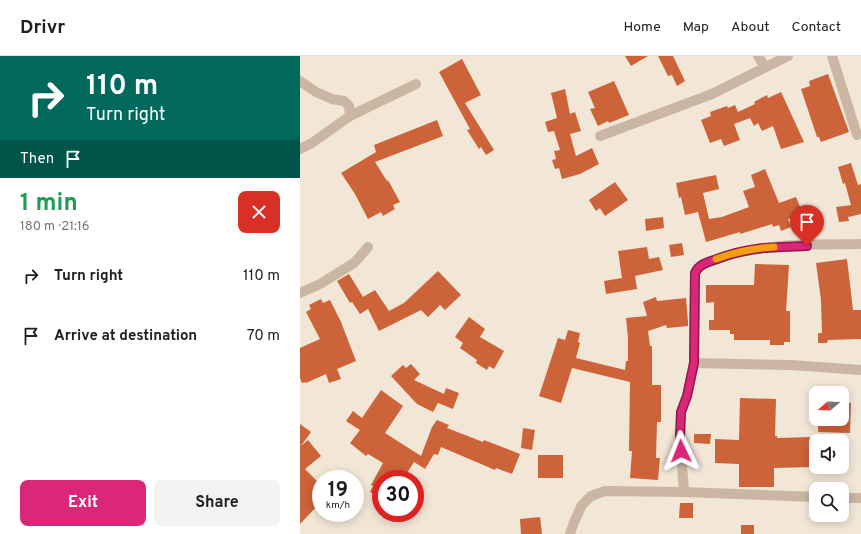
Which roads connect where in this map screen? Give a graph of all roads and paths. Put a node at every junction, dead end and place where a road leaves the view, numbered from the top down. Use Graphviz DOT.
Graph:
graph roads {
  1 [pos="758,56"];
  2 [pos="788,56"];
  3 [pos="832,56"];
  4 [pos="765,67"];
  5 [pos="300,81"];
  6 [pos="416,84"];
  7 [pos="350,116"];
  8 [pos="857,135"];
  9 [pos="600,136"];
  10 [pos="300,149"];
  11 [pos="861,244"];
  12 [pos="368,247"];
  13 [pos="300,292"];
  14 [pos="694,363"];
  15 [pos="861,370"];
  16 [pos="684,492"];
  17 [pos="809,497"];
  18 [pos="849,498"];
  19 [pos="861,498"];
  20 [pos="570,534"];
  1 -- 4 [label="street"];
  2 -- 4 [label="street"];
  3 -- 8 [label="street"];
  4 -- 9 [label="street"];
  5 -- 7 [label="street"];
  6 -- 7 [label="street"];
  7 -- 10 [label="street"];
  11 -- 14 [label="street"];
  12 -- 13 [label="street"];
  14 -- 15 [label="street"];
  14 -- 16 [label="street"];
  16 -- 17 [label="street"];
  16 -- 20 [label="street"];
  18 -- 19 [label="street"];
}
